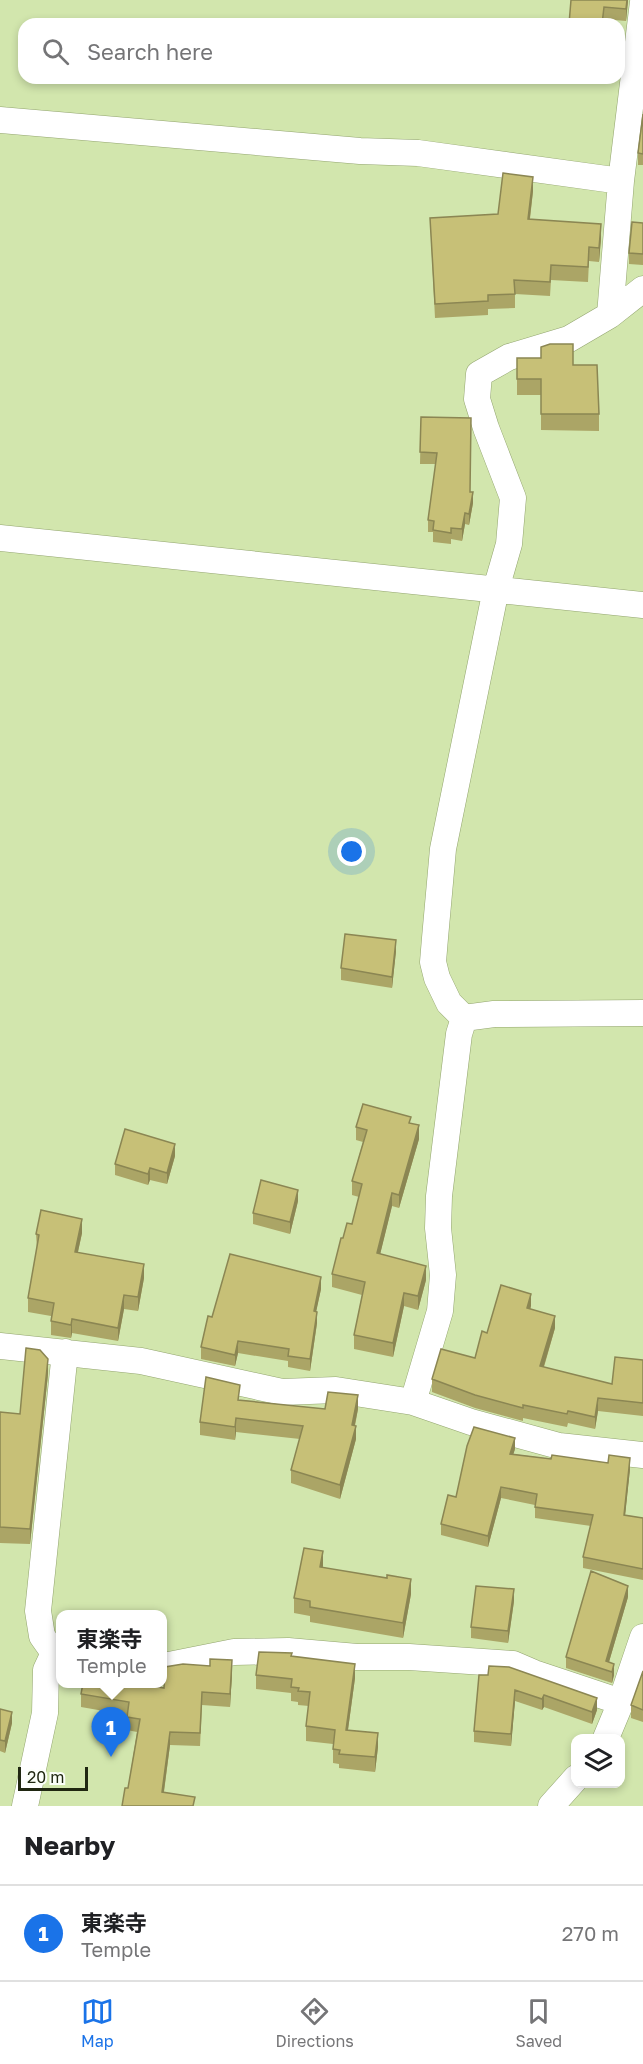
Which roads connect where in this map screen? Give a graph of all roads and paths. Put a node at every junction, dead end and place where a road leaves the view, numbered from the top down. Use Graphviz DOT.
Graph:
graph roads {
  1 [pos="643,2"];
  2 [pos="0,120"];
  3 [pos="621,181"];
  4 [pos="643,289"];
  5 [pos="609,315"];
  6 [pos="0,538"];
  7 [pos="496,589"];
  8 [pos="643,605"];
  9 [pos="643,1012"];
  10 [pos="464,1018"];
  11 [pos="0,1346"];
  12 [pos="65,1352"];
  13 [pos="412,1402"];
  14 [pos="643,1455"];
  15 [pos="643,1637"];
  16 [pos="56,1652"];
  17 [pos="56,1655"];
  18 [pos="167,1665"];
  19 [pos="621,1702"];
  20 [pos="608,1734"];
  21 [pos="571,1784"];
  22 [pos="25,1806"];
  23 [pos="551,1806"];
  1 -- 3 [label="street"];
  2 -- 3 [label="street"];
  3 -- 5 [label="street"];
  4 -- 5 [label="street"];
  5 -- 7 [label="street"];
  6 -- 7 [label="street"];
  7 -- 8 [label="street"];
  7 -- 10 [label="street"];
  9 -- 10 [label="street"];
  10 -- 13 [label="street"];
  11 -- 12 [label="street"];
  12 -- 13 [label="street"];
  12 -- 16 [label="street"];
  13 -- 14 [label="street"];
  15 -- 19 [label="street"];
  17 -- 22 [label="street"];
  18 -- 19 [label="street"];
  19 -- 20 [label="street"];
  21 -- 23 [label="street"];
}
